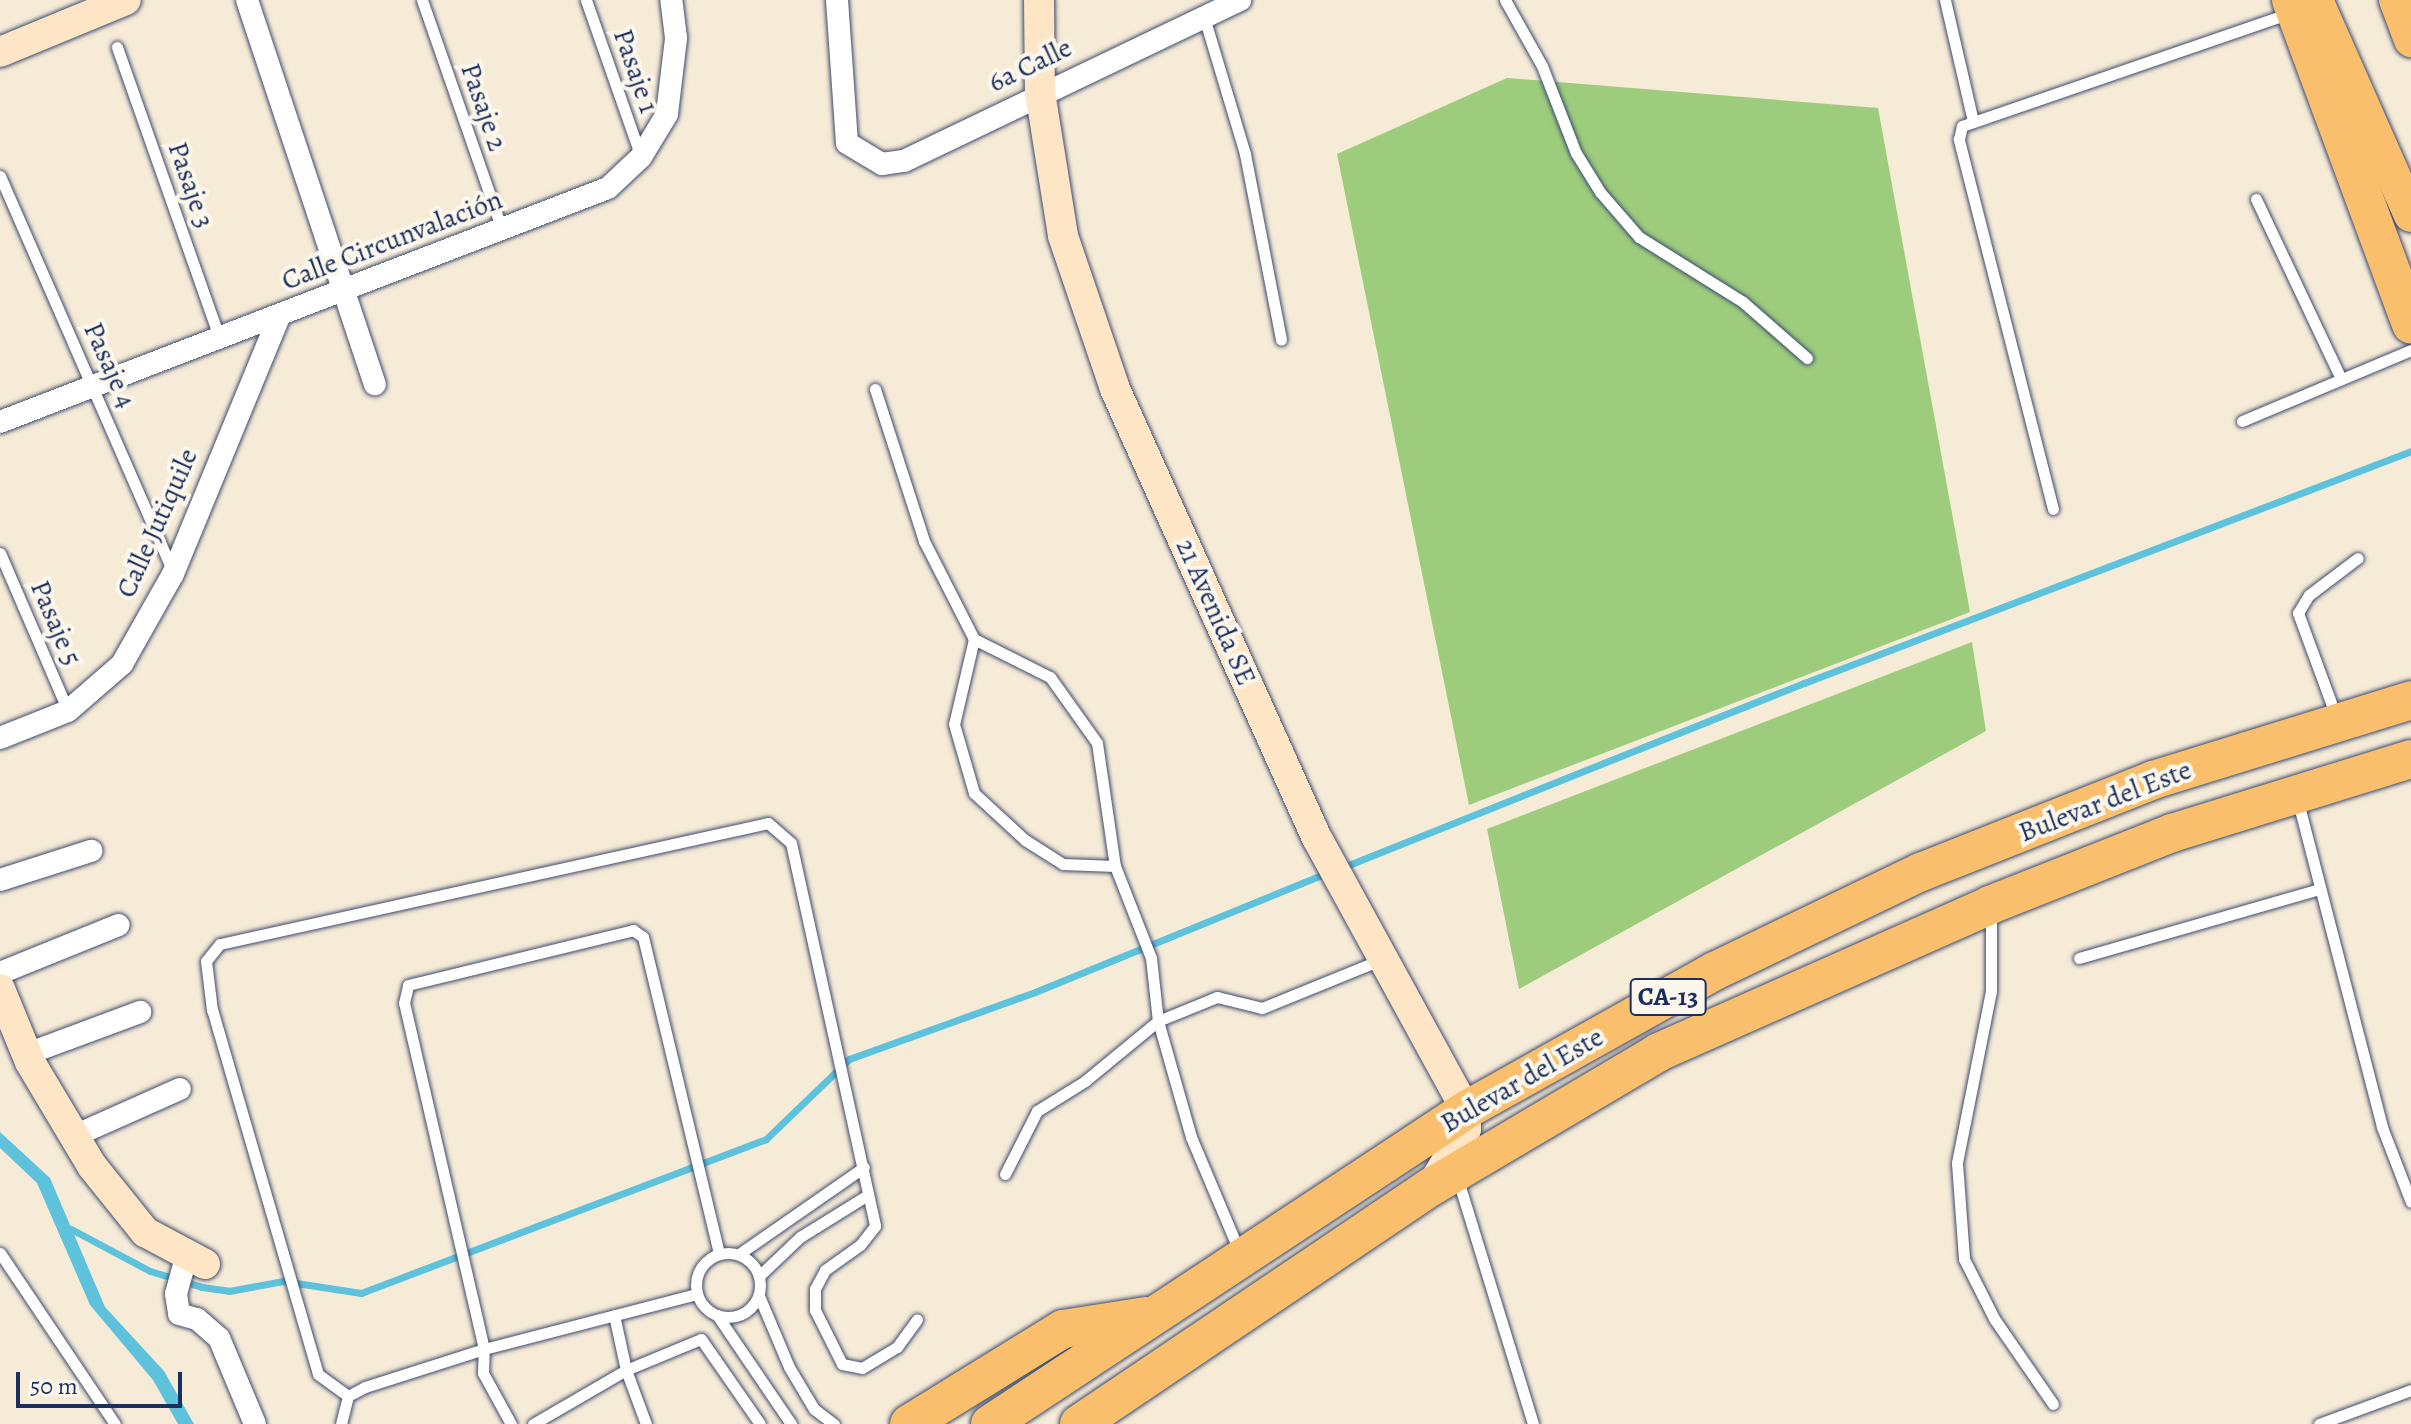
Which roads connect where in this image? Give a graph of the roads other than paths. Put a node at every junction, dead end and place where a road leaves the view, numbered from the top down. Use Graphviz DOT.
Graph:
graph roads {
  1 [pos="126,0"];
  2 [pos="247,0"];
  3 [pos="422,0"];
  4 [pos="586,0"];
  5 [pos="671,0"];
  6 [pos="837,0"];
  7 [pos="1039,0"];
  8 [pos="1240,0"];
  9 [pos="1505,0"];
  10 [pos="1945,0"];
  11 [pos="2396,0"];
  12 [pos="2301,4"];
  13 [pos="1204,17"];
  14 [pos="2411,40"];
  15 [pos="117,47"];
  16 [pos="0,52"];
  17 [pos="1040,92"];
  18 [pos="1973,121"];
  19 [pos="641,157"];
  20 [pos="0,176"];
  21 [pos="2256,199"];
  22 [pos="2411,215"];
  23 [pos="502,230"];
  24 [pos="344,291"];
  25 [pos="280,315"];
  26 [pos="2411,325"];
  27 [pos="220,339"];
  28 [pos="1281,340"];
  29 [pos="2411,350"];
  30 [pos="1807,358"];
  31 [pos="2341,379"];
  32 [pos="375,384"];
  33 [pos="94,385"];
  34 [pos="875,389"];
  35 [pos="2242,421"];
  36 [pos="0,422"];
  37 [pos="2053,509"];
  38 [pos="0,553"];
  39 [pos="2358,558"];
  40 [pos="173,574"];
  41 [pos="974,639"];
  42 [pos="2411,700"];
  43 [pos="68,711"];
  44 [pos="2338,721"];
  45 [pos="0,738"];
  46 [pos="2411,759"];
  47 [pos="2296,794"];
  48 [pos="91,851"];
  49 [pos="1115,866"];
  50 [pos="0,880"];
  51 [pos="2320,889"];
  52 [pos="1990,905"];
  53 [pos="119,925"];
  54 [pos="2079,958"];
  55 [pos="1380,960"];
  56 [pos="0,973"];
  57 [pos="0,989"];
  58 [pos="140,1012"];
  59 [pos="1158,1021"];
  60 [pos="27,1054"];
  61 [pos="180,1089"];
  62 [pos="1466,1110"];
  63 [pos="72,1137"];
  64 [pos="864,1167"];
  65 [pos="1005,1174"];
  66 [pos="1443,1180"];
  67 [pos="866,1196"];
  68 [pos="2411,1202"];
  69 [pos="0,1253"];
  70 [pos="719,1254"];
  71 [pos="739,1254"];
  72 [pos="1242,1257"];
  73 [pos="192,1262"];
  74 [pos="759,1276"];
  75 [pos="697,1294"];
  76 [pos="759,1296"];
  77 [pos="614,1315"];
  78 [pos="717,1315"];
  79 [pos="1153,1316"];
  80 [pos="917,1319"];
  81 [pos="484,1349"];
  82 [pos="626,1370"];
  83 [pos="2411,1390"];
  84 [pos="348,1396"];
  85 [pos="2053,1404"];
  86 [pos="1106,1411"];
  87 [pos="115,1424"];
  88 [pos="255,1424"];
  89 [pos="341,1424"];
  90 [pos="511,1424"];
  91 [pos="533,1424"];
  92 [pos="645,1424"];
  93 [pos="760,1424"];
  94 [pos="791,1424"];
  95 [pos="834,1424"];
  96 [pos="909,1424"];
  97 [pos="990,1424"];
  98 [pos="1079,1424"];
  99 [pos="1533,1424"];
  100 [pos="2319,1424"];
  1 -- 16 [label="street"];
  2 -- 24 [label="street"];
  3 -- 23 [label="lane, Pasaje 2"];
  4 -- 19 [label="lane, Pasaje 1"];
  5 -- 19 [label="street, Calle Circunvalación"];
  6 -- 17 [label="street, 6a Calle"];
  7 -- 17 [label="street, 21 Avenida SE"];
  8 -- 13 [label="street, 6a Calle"];
  9 -- 30 [label="lane"];
  10 -- 18 [label="lane"];
  11 -- 14 [label="main road"];
  12 -- 18 [label="lane"];
  12 -- 22 [label="main road"];
  12 -- 26 [label="highway"];
  13 -- 17 [label="street, 6a Calle"];
  13 -- 28 [label="lane"];
  15 -- 27 [label="lane, Pasaje 3"];
  17 -- 55 [label="street, 21 Avenida SE"];
  18 -- 37 [label="lane"];
  19 -- 23 [label="street, Calle Circunvalación"];
  20 -- 33 [label="lane, Pasaje 4"];
  21 -- 31 [label="lane"];
  23 -- 24 [label="street, Calle Circunvalación"];
  24 -- 25 [label="street, Calle Circunvalación"];
  24 -- 32 [label="street"];
  25 -- 27 [label="street, Calle Circunvalación"];
  25 -- 40 [label="street, Calle Jutiquile"];
  27 -- 33 [label="street, Calle Circunvalación"];
  29 -- 31 [label="lane"];
  31 -- 35 [label="lane"];
  33 -- 36 [label="street, Calle Circunvalación"];
  33 -- 40 [label="lane, Pasaje 4"];
  34 -- 41 [label="lane"];
  38 -- 43 [label="lane, Pasaje 5"];
  39 -- 44 [label="lane"];
  40 -- 43 [label="street, Calle Jutiquile"];
  41 -- 49 [label="lane"];
  41 -- 49 [label="lane"];
  42 -- 44 [label="highway, Bulevar del Este / CA-13"];
  43 -- 45 [label="street, Calle Jutiquile"];
  44 -- 62 [label="highway, Bulevar del Este / CA-13"];
  46 -- 47 [label="highway, Bulevar del Este / CA-13"];
  47 -- 51 [label="lane"];
  47 -- 52 [label="highway, Bulevar del Este / CA-13"];
  48 -- 50 [label="street"];
  49 -- 59 [label="lane"];
  51 -- 54 [label="lane"];
  51 -- 68 [label="lane"];
  52 -- 66 [label="highway, Bulevar del Este / CA-13"];
  52 -- 85 [label="lane"];
  53 -- 56 [label="street"];
  55 -- 59 [label="lane"];
  55 -- 62 [label="street, 21 Avenida SE"];
  57 -- 60 [label="street"];
  58 -- 60 [label="street"];
  59 -- 65 [label="lane"];
  59 -- 72 [label="lane"];
  60 -- 63 [label="street"];
  61 -- 63 [label="street"];
  62 -- 66 [label="street"];
  62 -- 72 [label="highway, Bulevar del Este / CA-13"];
  63 -- 73 [label="street"];
  64 -- 67 [label="lane"];
  64 -- 71 [label="lane"];
  64 -- 84 [label="lane"];
  66 -- 86 [label="highway, Bulevar del Este / CA-13"];
  66 -- 99 [label="lane"];
  67 -- 74 [label="lane"];
  67 -- 80 [label="lane"];
  69 -- 87 [label="lane"];
  70 -- 71 [label="lane"];
  70 -- 75 [label="lane"];
  70 -- 81 [label="lane"];
  71 -- 74 [label="lane"];
  72 -- 79 [label="highway, Bulevar del Este / CA-13"];
  73 -- 88 [label="street"];
  74 -- 76 [label="lane"];
  75 -- 77 [label="lane"];
  75 -- 78 [label="lane"];
  76 -- 78 [label="lane"];
  76 -- 95 [label="lane"];
  77 -- 81 [label="lane"];
  77 -- 82 [label="lane"];
  78 -- 94 [label="lane"];
  79 -- 96 [label="highway"];
  79 -- 97 [label="highway, Bulevar del Este / CA-13"];
  81 -- 84 [label="lane"];
  81 -- 90 [label="lane"];
  82 -- 91 [label="lane"];
  82 -- 92 [label="lane"];
  82 -- 93 [label="lane"];
  83 -- 100 [label="lane"];
  84 -- 89 [label="lane"];
  86 -- 98 [label="highway, Bulevar del Este / CA-13"];
}
